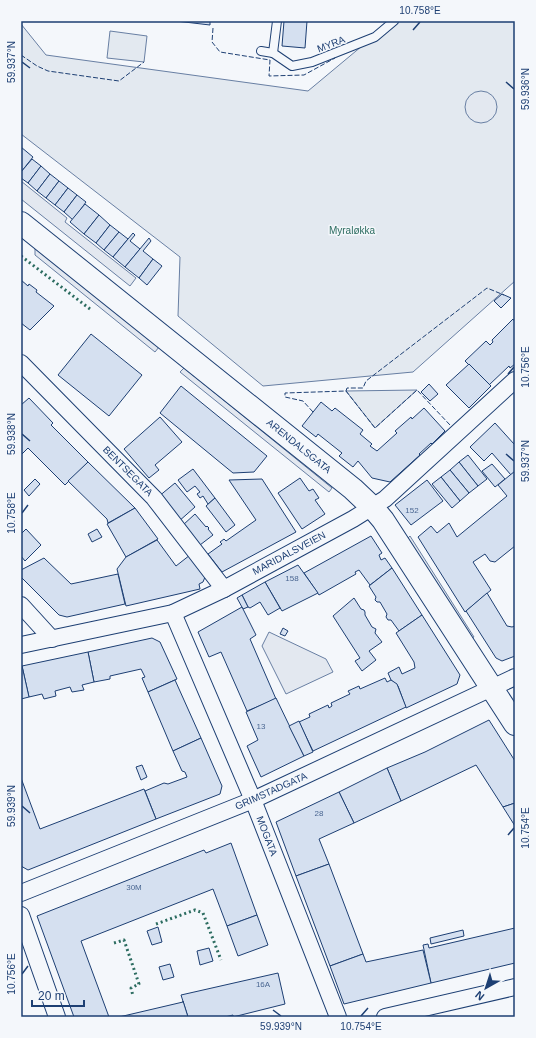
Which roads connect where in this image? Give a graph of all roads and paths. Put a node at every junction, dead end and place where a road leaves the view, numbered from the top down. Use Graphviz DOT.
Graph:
graph roads {
  1 [pos="277,21"];
  2 [pos="394,21"];
  3 [pos="261,51"];
  4 [pos="273,53"];
  5 [pos="21,223"];
  6 [pos="23,370"];
  7 [pos="515,380"];
  8 [pos="372,507"];
  9 [pos="224,589"];
  10 [pos="21,605"];
  11 [pos="173,613"];
  12 [pos="52,639"];
  13 [pos="21,645"];
  14 [pos="515,678"];
  15 [pos="492,688"];
  16 [pos="515,724"];
  17 [pos="253,800"];
  18 [pos="21,893"];
  19 [pos="21,915"];
  20 [pos="515,987"];
  21 [pos="57,1017"];
  22 [pos="338,1017"];
  23 [pos="385,1017"];
  1 -- 4 [label="lane"];
  2 -- 4 [label="lane, MYRA"];
  3 -- 4 [label="lane, MYRA"];
  5 -- 8 [label="street, ARENDALSGATA"];
  6 -- 9 [label="street, BENTSEGATA"];
  7 -- 8 [label="street, MARIDALSVEIEN"];
  8 -- 9 [label="street, MARIDALSVEIEN"];
  8 -- 15 [label="street, ARENDALSGATA"];
  9 -- 11 [label="street, MARIDALSVEIEN"];
  10 -- 12 [label="street"];
  11 -- 12 [label="street, MARIDALSVEIEN"];
  11 -- 17 [label="street, MOGATA"];
  12 -- 13 [label="street, MARIDALSVEIEN"];
  14 -- 15 [label="street, GRIMSTADGATA"];
  15 -- 16 [label="street, ARENDALSGATA"];
  15 -- 17 [label="street, GRIMSTADGATA"];
  17 -- 18 [label="street, GRIMSTADGATA"];
  17 -- 22 [label="street, MOGATA"];
  19 -- 21 [label="street"];
  20 -- 23 [label="street"];
}
